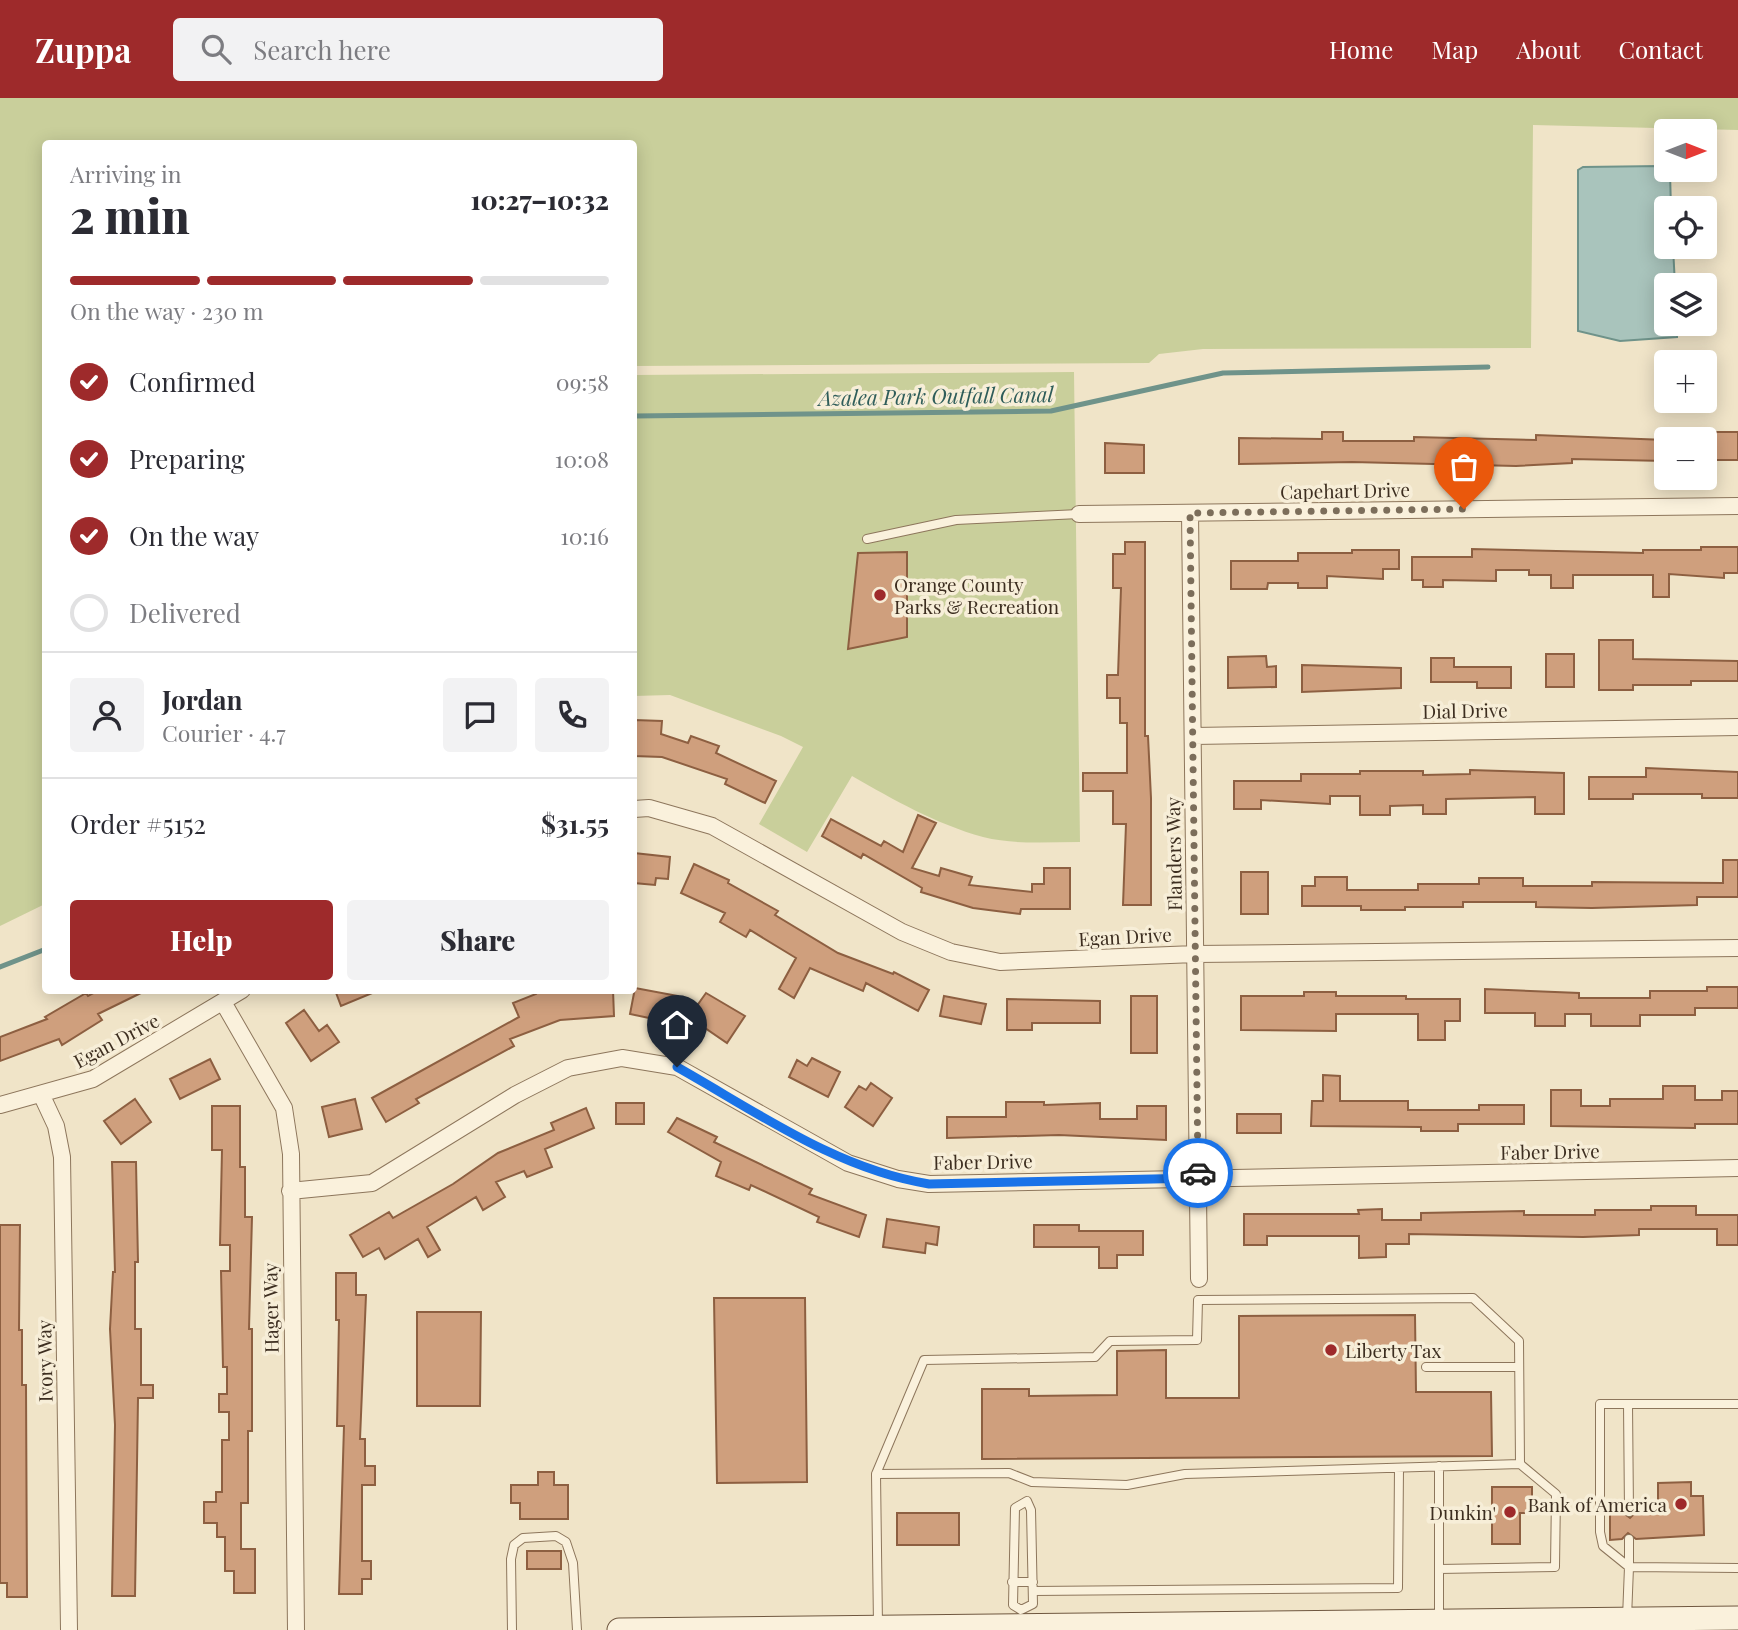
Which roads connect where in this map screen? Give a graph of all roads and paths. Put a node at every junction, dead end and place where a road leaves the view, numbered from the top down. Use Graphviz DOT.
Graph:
graph roads {
  1 [pos="1738,506"];
  2 [pos="1190,513"];
  3 [pos="1079,514"];
  4 [pos="867,539"];
  5 [pos="1738,727"];
  6 [pos="1193,736"];
  7 [pos="637,809"];
  8 [pos="1738,948"];
  9 [pos="1195,954"];
  10 [pos="236,994"];
  11 [pos="223,1002"];
  12 [pos="42,1096"];
  13 [pos="0,1105"];
  14 [pos="1738,1168"];
  15 [pos="1198,1178"];
  16 [pos="290,1191"];
  17 [pos="1199,1279"];
  18 [pos="1426,1367"];
  19 [pos="1519,1367"];
  20 [pos="1628,1404"];
  21 [pos="1738,1404"];
  22 [pos="1520,1464"];
  23 [pos="1439,1466"];
  24 [pos="1399,1468"];
  25 [pos="876,1474"];
  26 [pos="1032,1482"];
  27 [pos="1027,1501"];
  28 [pos="1629,1512"];
  29 [pos="1629,1539"];
  30 [pos="1629,1566"];
  31 [pos="1738,1568"];
  32 [pos="1439,1569"];
  33 [pos="1012,1583"];
  34 [pos="1033,1586"];
  35 [pos="1738,1618"];
  36 [pos="1581,1619"];
  37 [pos="1627,1619"];
  38 [pos="1015,1623"];
  39 [pos="1434,1626"];
  40 [pos="1126,1627"];
  41 [pos="878,1628"];
  42 [pos="69,1630"];
  43 [pos="296,1630"];
  44 [pos="512,1630"];
  45 [pos="578,1630"];
  46 [pos="619,1630"];
  47 [pos="1554,1630"];
  1 -- 2 [label="street, Capehart Drive"];
  2 -- 3 [label="street, Capehart Drive"];
  2 -- 6 [label="street, Flanders Way"];
  3 -- 4 [label="lane"];
  5 -- 6 [label="street, Dial Drive"];
  6 -- 9 [label="street, Flanders Way"];
  7 -- 9 [label="street, Egan Drive"];
  8 -- 9 [label="street, Egan Drive"];
  9 -- 15 [label="street, Flanders Way"];
  10 -- 11 [label="street, Egan Drive"];
  11 -- 12 [label="street, Egan Drive"];
  11 -- 16 [label="street, Hager Way"];
  12 -- 13 [label="street, Egan Drive"];
  12 -- 42 [label="street, Ivory Way"];
  14 -- 15 [label="street, Faber Drive"];
  15 -- 16 [label="street, Faber Drive"];
  15 -- 17 [label="street, Flanders Way"];
  16 -- 43 [label="street, Hager Way"];
  18 -- 19 [label="lane"];
  19 -- 22 [label="lane"];
  19 -- 25 [label="lane"];
  20 -- 21 [label="lane"];
  20 -- 28 [label="lane"];
  20 -- 30 [label="lane"];
  22 -- 23 [label="lane"];
  22 -- 32 [label="lane"];
  23 -- 24 [label="lane"];
  23 -- 32 [label="lane"];
  24 -- 26 [label="lane"];
  24 -- 34 [label="lane"];
  25 -- 26 [label="lane"];
  25 -- 41 [label="lane"];
  26 -- 27 [label="lane"];
  27 -- 33 [label="lane"];
  27 -- 34 [label="lane"];
  29 -- 30 [label="lane"];
  30 -- 31 [label="lane"];
  30 -- 37 [label="lane"];
  32 -- 39 [label="lane"];
  33 -- 34 [label="lane"];
  33 -- 38 [label="lane"];
  34 -- 38 [label="lane"];
  35 -- 37 [label="main road"];
  36 -- 37 [label="main road"];
  36 -- 39 [label="main road"];
  36 -- 47 [label="main road"];
  38 -- 40 [label="main road"];
  38 -- 41 [label="main road"];
  39 -- 40 [label="main road"];
  41 -- 46 [label="main road"];
  44 -- 45 [label="lane"];
}
